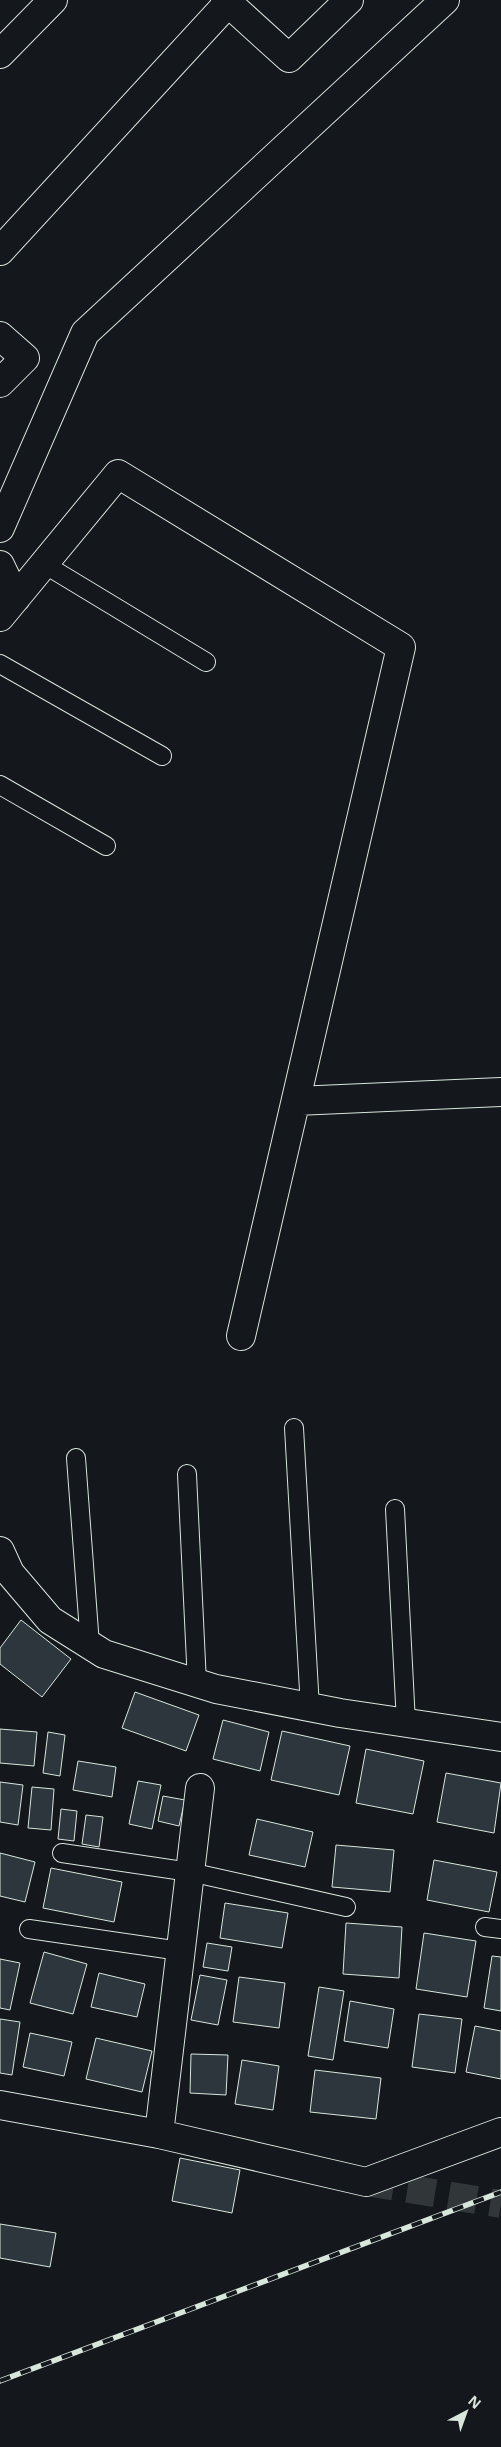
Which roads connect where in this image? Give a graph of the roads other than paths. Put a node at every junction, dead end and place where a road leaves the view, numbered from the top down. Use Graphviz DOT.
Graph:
graph roads {
  1 [pos="52,0"];
  2 [pos="349,0"];
  3 [pos="445,0"];
  4 [pos="227,1"];
  5 [pos="0,54"];
  6 [pos="0,251"];
  7 [pos="0,336"];
  8 [pos="0,382"];
  9 [pos="0,528"];
  10 [pos="44,564"];
  11 [pos="0,565"];
  12 [pos="8,607"];
  13 [pos="206,662"];
  14 [pos="0,664"];
  15 [pos="162,756"];
  16 [pos="0,784"];
  17 [pos="106,846"];
  18 [pos="501,1092"];
  19 [pos="296,1101"];
  20 [pos="241,1336"];
  21 [pos="294,1428"];
  22 [pos="76,1458"];
  23 [pos="187,1474"];
  24 [pos="395,1509"];
  25 [pos="0,1551"];
  26 [pos="90,1645"];
  27 [pos="197,1683"];
  28 [pos="310,1708"];
  29 [pos="406,1723"];
  30 [pos="501,1737"];
  31 [pos="200,1788"];
  32 [pos="62,1853"];
  33 [pos="190,1872"];
  34 [pos="346,1907"];
  35 [pos="29,1929"];
  36 [pos="180,1951"];
  37 [pos="0,2105"];
  38 [pos="501,2132"];
  39 [pos="159,2134"];
  1 -- 5 [label="street"];
  2 -- 4 [label="street"];
  3 -- 9 [label="street"];
  4 -- 6 [label="street"];
  7 -- 8 [label="street"];
  10 -- 12 [label="street"];
  10 -- 13 [label="lane"];
  10 -- 19 [label="street"];
  11 -- 12 [label="street"];
  14 -- 15 [label="lane"];
  16 -- 17 [label="lane"];
  18 -- 19 [label="street"];
  19 -- 20 [label="street"];
  21 -- 28 [label="lane"];
  22 -- 26 [label="lane"];
  23 -- 27 [label="lane"];
  24 -- 29 [label="lane"];
  25 -- 26 [label="street"];
  26 -- 27 [label="street"];
  27 -- 28 [label="street"];
  28 -- 29 [label="street"];
  29 -- 30 [label="street"];
  31 -- 33 [label="street"];
  32 -- 33 [label="lane"];
  33 -- 34 [label="lane"];
  33 -- 36 [label="street"];
  35 -- 36 [label="lane"];
  36 -- 39 [label="street"];
  37 -- 39 [label="street"];
  38 -- 39 [label="street"];
}
